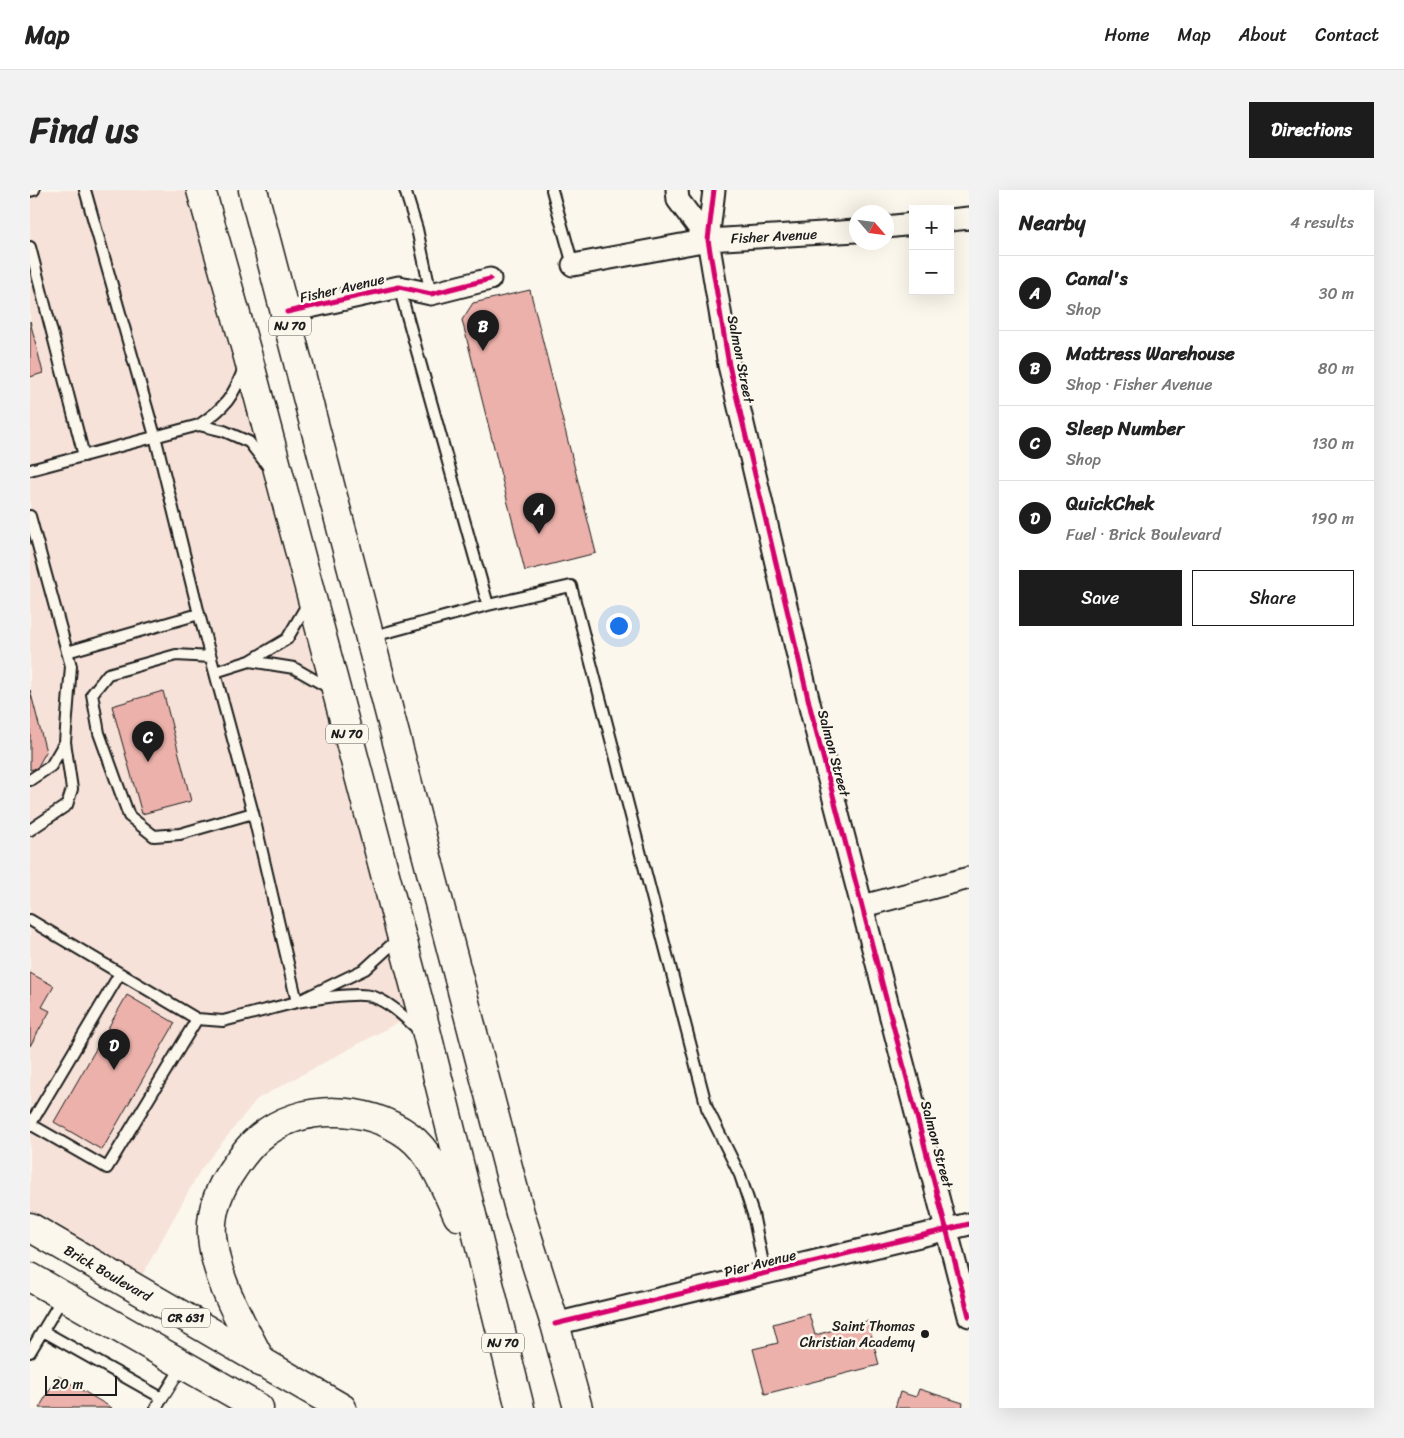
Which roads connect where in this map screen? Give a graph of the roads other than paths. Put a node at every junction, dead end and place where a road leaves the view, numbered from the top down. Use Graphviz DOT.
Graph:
graph roads {
  1 [pos="34,190"];
  2 [pos="85,190"];
  3 [pos="200,190"];
  4 [pos="253,190"];
  5 [pos="406,190"];
  6 [pos="552,190"];
  7 [pos="677,190"];
  8 [pos="714,190"];
  9 [pos="30,191"];
  10 [pos="909,224"];
  11 [pos="894,226"];
  12 [pos="849,231"];
  13 [pos="708,240"];
  14 [pos="30,246"];
  15 [pos="573,265"];
  16 [pos="490,279"];
  17 [pos="399,287"];
  18 [pos="431,294"];
  19 [pos="286,312"];
  20 [pos="248,357"];
  21 [pos="199,425"];
  22 [pos="155,436"];
  23 [pos="84,456"];
  24 [pos="30,470"];
  25 [pos="280,480"];
  26 [pos="30,516"];
  27 [pos="311,598"];
  28 [pos="488,605"];
  29 [pos="199,614"];
  30 [pos="369,637"];
  31 [pos="67,652"];
  32 [pos="211,657"];
  33 [pos="250,662"];
  34 [pos="215,672"];
  35 [pos="336,691"];
  36 [pos="65,742"];
  37 [pos="30,780"];
  38 [pos="253,813"];
  39 [pos="30,830"];
  40 [pos="969,878"];
  41 [pos="863,906"];
  42 [pos="30,920"];
  43 [pos="401,936"];
  44 [pos="119,974"];
  45 [pos="297,1002"];
  46 [pos="197,1019"];
  47 [pos="428,1038"];
  48 [pos="30,1124"];
  49 [pos="969,1224"];
  50 [pos="30,1227"];
  51 [pos="947,1230"];
  52 [pos="765,1273"];
  53 [pos="30,1277"];
  54 [pos="486,1279"];
  55 [pos="63,1296"];
  56 [pos="969,1316"];
  57 [pos="555,1324"];
  58 [pos="43,1331"];
  59 [pos="30,1352"];
  60 [pos="262,1363"];
  61 [pos="183,1365"];
  62 [pos="162,1398"];
  63 [pos="515,1403"];
  64 [pos="156,1408"];
  65 [pos="259,1408"];
  66 [pos="342,1408"];
  67 [pos="578,1408"];
  1 -- 9 [label="lane"];
  2 -- 22 [label="lane"];
  3 -- 20 [label="main road, NJ 70"];
  4 -- 19 [label="main road, NJ 70"];
  5 -- 18 [label="lane"];
  6 -- 15 [label="lane"];
  7 -- 13 [label="street, Salmon Street"];
  8 -- 13 [label="street, Salmon Street"];
  10 -- 11 [label="street"];
  12 -- 13 [label="street, Fisher Avenue"];
  13 -- 15 [label="street, Fisher Avenue"];
  13 -- 41 [label="street, Salmon Street"];
  14 -- 23 [label="lane"];
  16 -- 18 [label="street, Fisher Avenue"];
  17 -- 18 [label="street, Fisher Avenue"];
  17 -- 19 [label="street, Fisher Avenue"];
  17 -- 28 [label="lane"];
  19 -- 30 [label="main road, NJ 70"];
  20 -- 21 [label="lane"];
  20 -- 25 [label="main road, NJ 70"];
  21 -- 22 [label="lane"];
  21 -- 25 [label="lane"];
  22 -- 23 [label="lane"];
  22 -- 29 [label="lane"];
  23 -- 24 [label="lane"];
  25 -- 27 [label="main road, NJ 70"];
  26 -- 31 [label="lane"];
  27 -- 33 [label="lane"];
  27 -- 35 [label="main road, NJ 70"];
  28 -- 30 [label="lane"];
  28 -- 52 [label="lane"];
  29 -- 31 [label="lane"];
  29 -- 32 [label="lane"];
  30 -- 57 [label="main road, NJ 70"];
  31 -- 36 [label="lane"];
  32 -- 34 [label="lane"];
  32 -- 38 [label="lane"];
  33 -- 34 [label="lane"];
  33 -- 35 [label="lane"];
  34 -- 38 [label="lane"];
  35 -- 43 [label="main road, NJ 70"];
  36 -- 37 [label="lane"];
  36 -- 39 [label="lane"];
  38 -- 45 [label="lane"];
  40 -- 41 [label="street"];
  41 -- 51 [label="street, Salmon Street"];
  42 -- 44 [label="lane"];
  43 -- 45 [label="lane"];
  43 -- 47 [label="main road, NJ 70"];
  44 -- 46 [label="lane"];
  44 -- 48 [label="lane"];
  45 -- 46 [label="lane"];
  45 -- 47 [label="lane"];
  46 -- 48 [label="lane"];
  47 -- 54 [label="main road, NJ 70"];
  49 -- 51 [label="street, Pier Avenue"];
  50 -- 60 [label="main road, Brick Boulevard / CR 631"];
  51 -- 52 [label="street, Pier Avenue"];
  51 -- 56 [label="street, Salmon Street"];
  52 -- 57 [label="street, Pier Avenue"];
  53 -- 55 [label="main road"];
  54 -- 60 [label="main road"];
  54 -- 63 [label="main road, NJ 70"];
  55 -- 58 [label="lane"];
  55 -- 61 [label="main road"];
  57 -- 67 [label="main road, NJ 70"];
  58 -- 59 [label="lane"];
  58 -- 62 [label="lane"];
  60 -- 66 [label="main road, Brick Boulevard / CR 631"];
  61 -- 62 [label="lane"];
  61 -- 65 [label="main road"];
  62 -- 64 [label="lane"];
}
